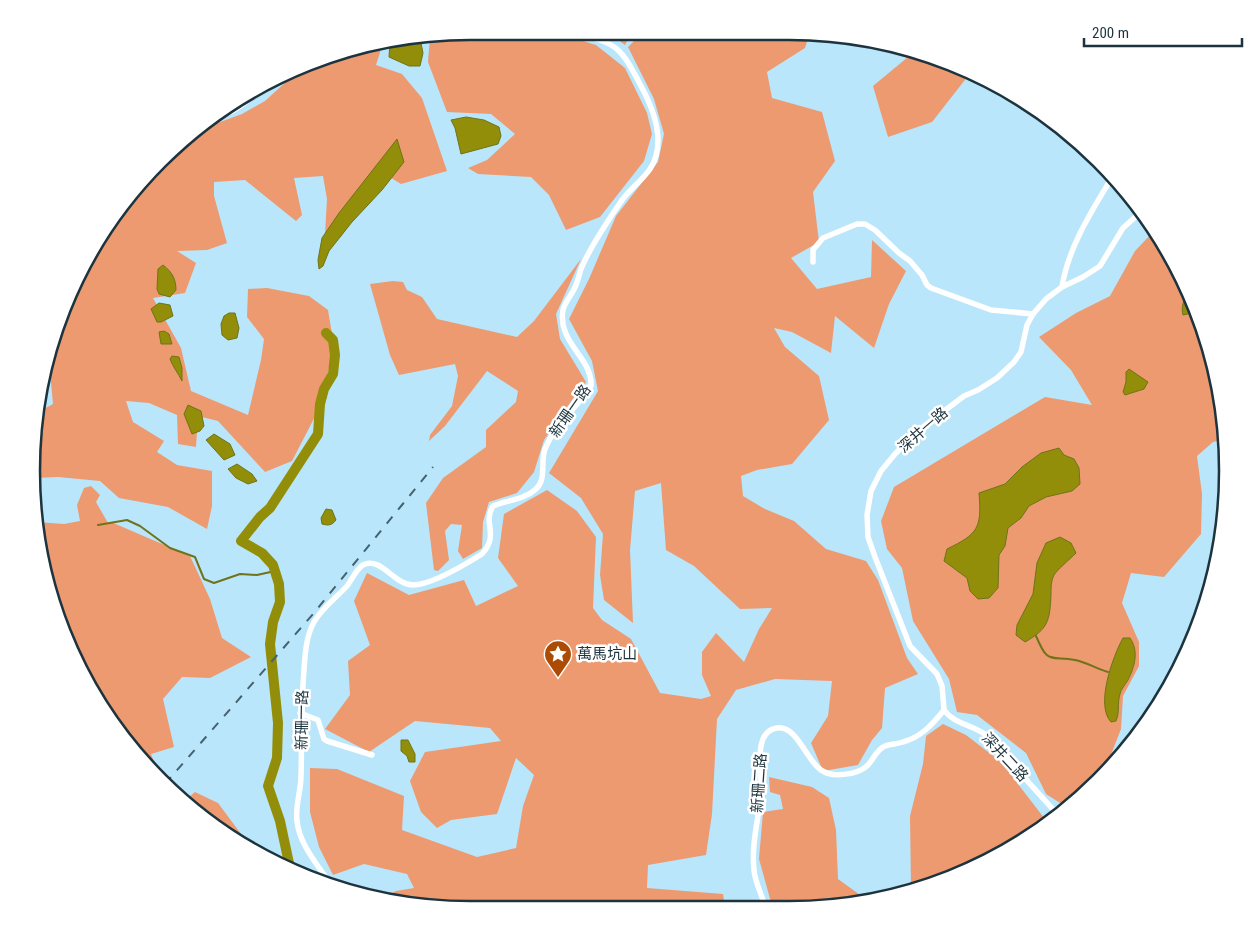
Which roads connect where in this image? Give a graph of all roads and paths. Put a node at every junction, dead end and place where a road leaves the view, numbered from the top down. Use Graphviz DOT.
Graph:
graph roads {
  1 [pos="601,40"];
  2 [pos="1109,183"];
  3 [pos="1136,216"];
  4 [pos="814,262"];
  5 [pos="1062,287"];
  6 [pos="1033,314"];
  7 [pos="944,710"];
  8 [pos="300,713"];
  9 [pos="372,755"];
  10 [pos="1053,810"];
  11 [pos="324,875"];
  12 [pos="763,901"];
  1 -- 8 [label="street, 新珊一路"];
  2 -- 5 [label="street"];
  3 -- 5 [label="street, 深井一路"];
  4 -- 6 [label="street"];
  5 -- 6 [label="street, 深井一路"];
  6 -- 7 [label="street, 深井一路"];
  7 -- 10 [label="street, 深井二路"];
  7 -- 12 [label="street, 新珊二路"];
  8 -- 9 [label="street"];
  8 -- 11 [label="street, 新珊一路"];
}
